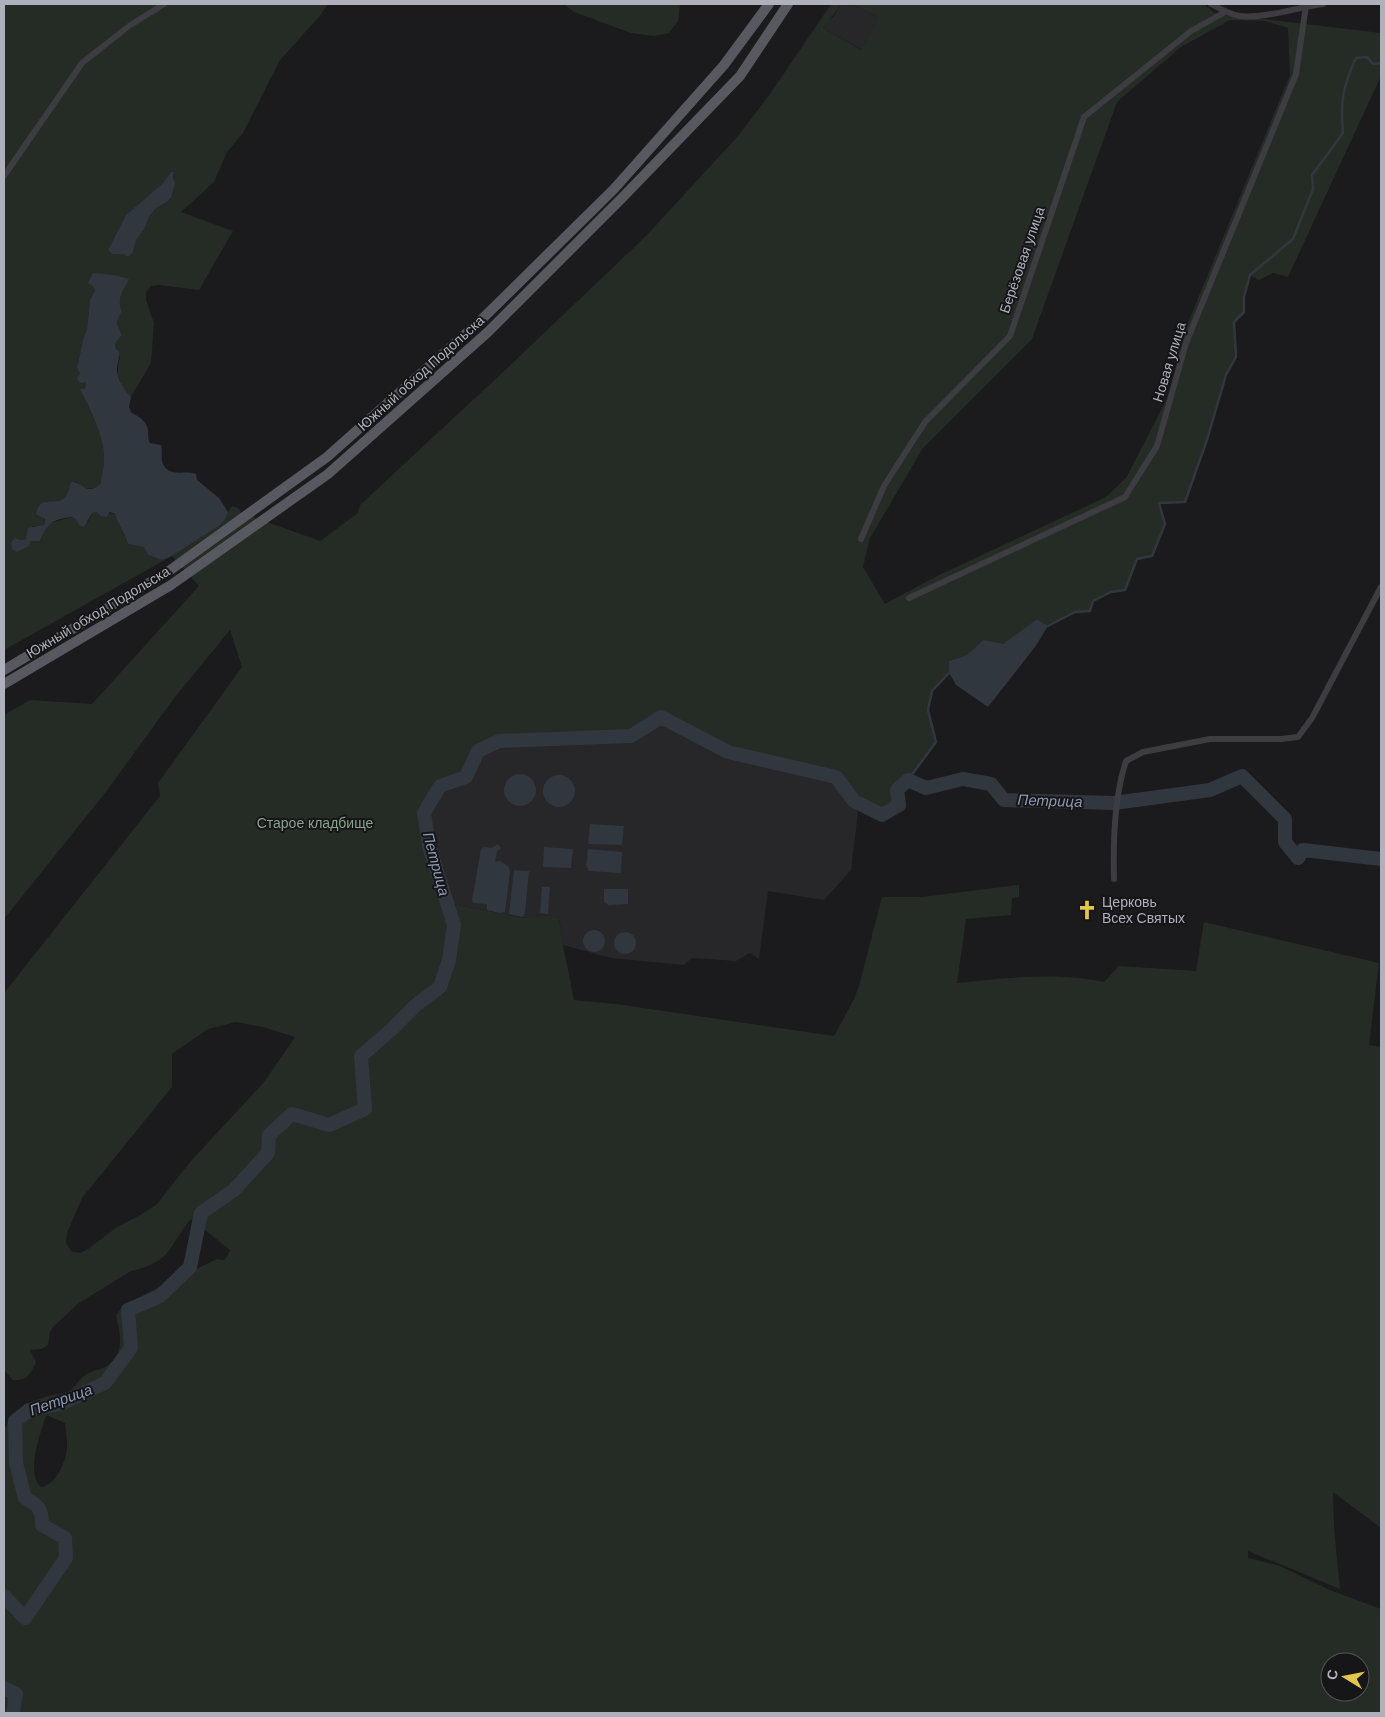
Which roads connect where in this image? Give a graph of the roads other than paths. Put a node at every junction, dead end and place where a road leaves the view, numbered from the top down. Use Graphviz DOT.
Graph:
graph roads {
  1 [pos="164,4"];
  2 [pos="770,4"];
  3 [pos="788,4"];
  4 [pos="1211,4"];
  5 [pos="1323,4"];
  6 [pos="1306,6"];
  7 [pos="1225,12"];
  8 [pos="4,176"];
  9 [pos="861,539"];
  10 [pos="1381,587"];
  11 [pos="909,598"];
  12 [pos="4,670"];
  13 [pos="4,684"];
  14 [pos="1114,879"];
  1 -- 8 [label="street"];
  2 -- 12 [label="main road, Южный обход Подольска"];
  3 -- 13 [label="main road, Южный обход Подольска"];
  4 -- 7 [label="street"];
  5 -- 6 [label="street"];
  6 -- 7 [label="street"];
  6 -- 11 [label="street, Новая улица"];
  7 -- 9 [label="street, Берёзовая улица"];
  10 -- 14 [label="street"];
}
